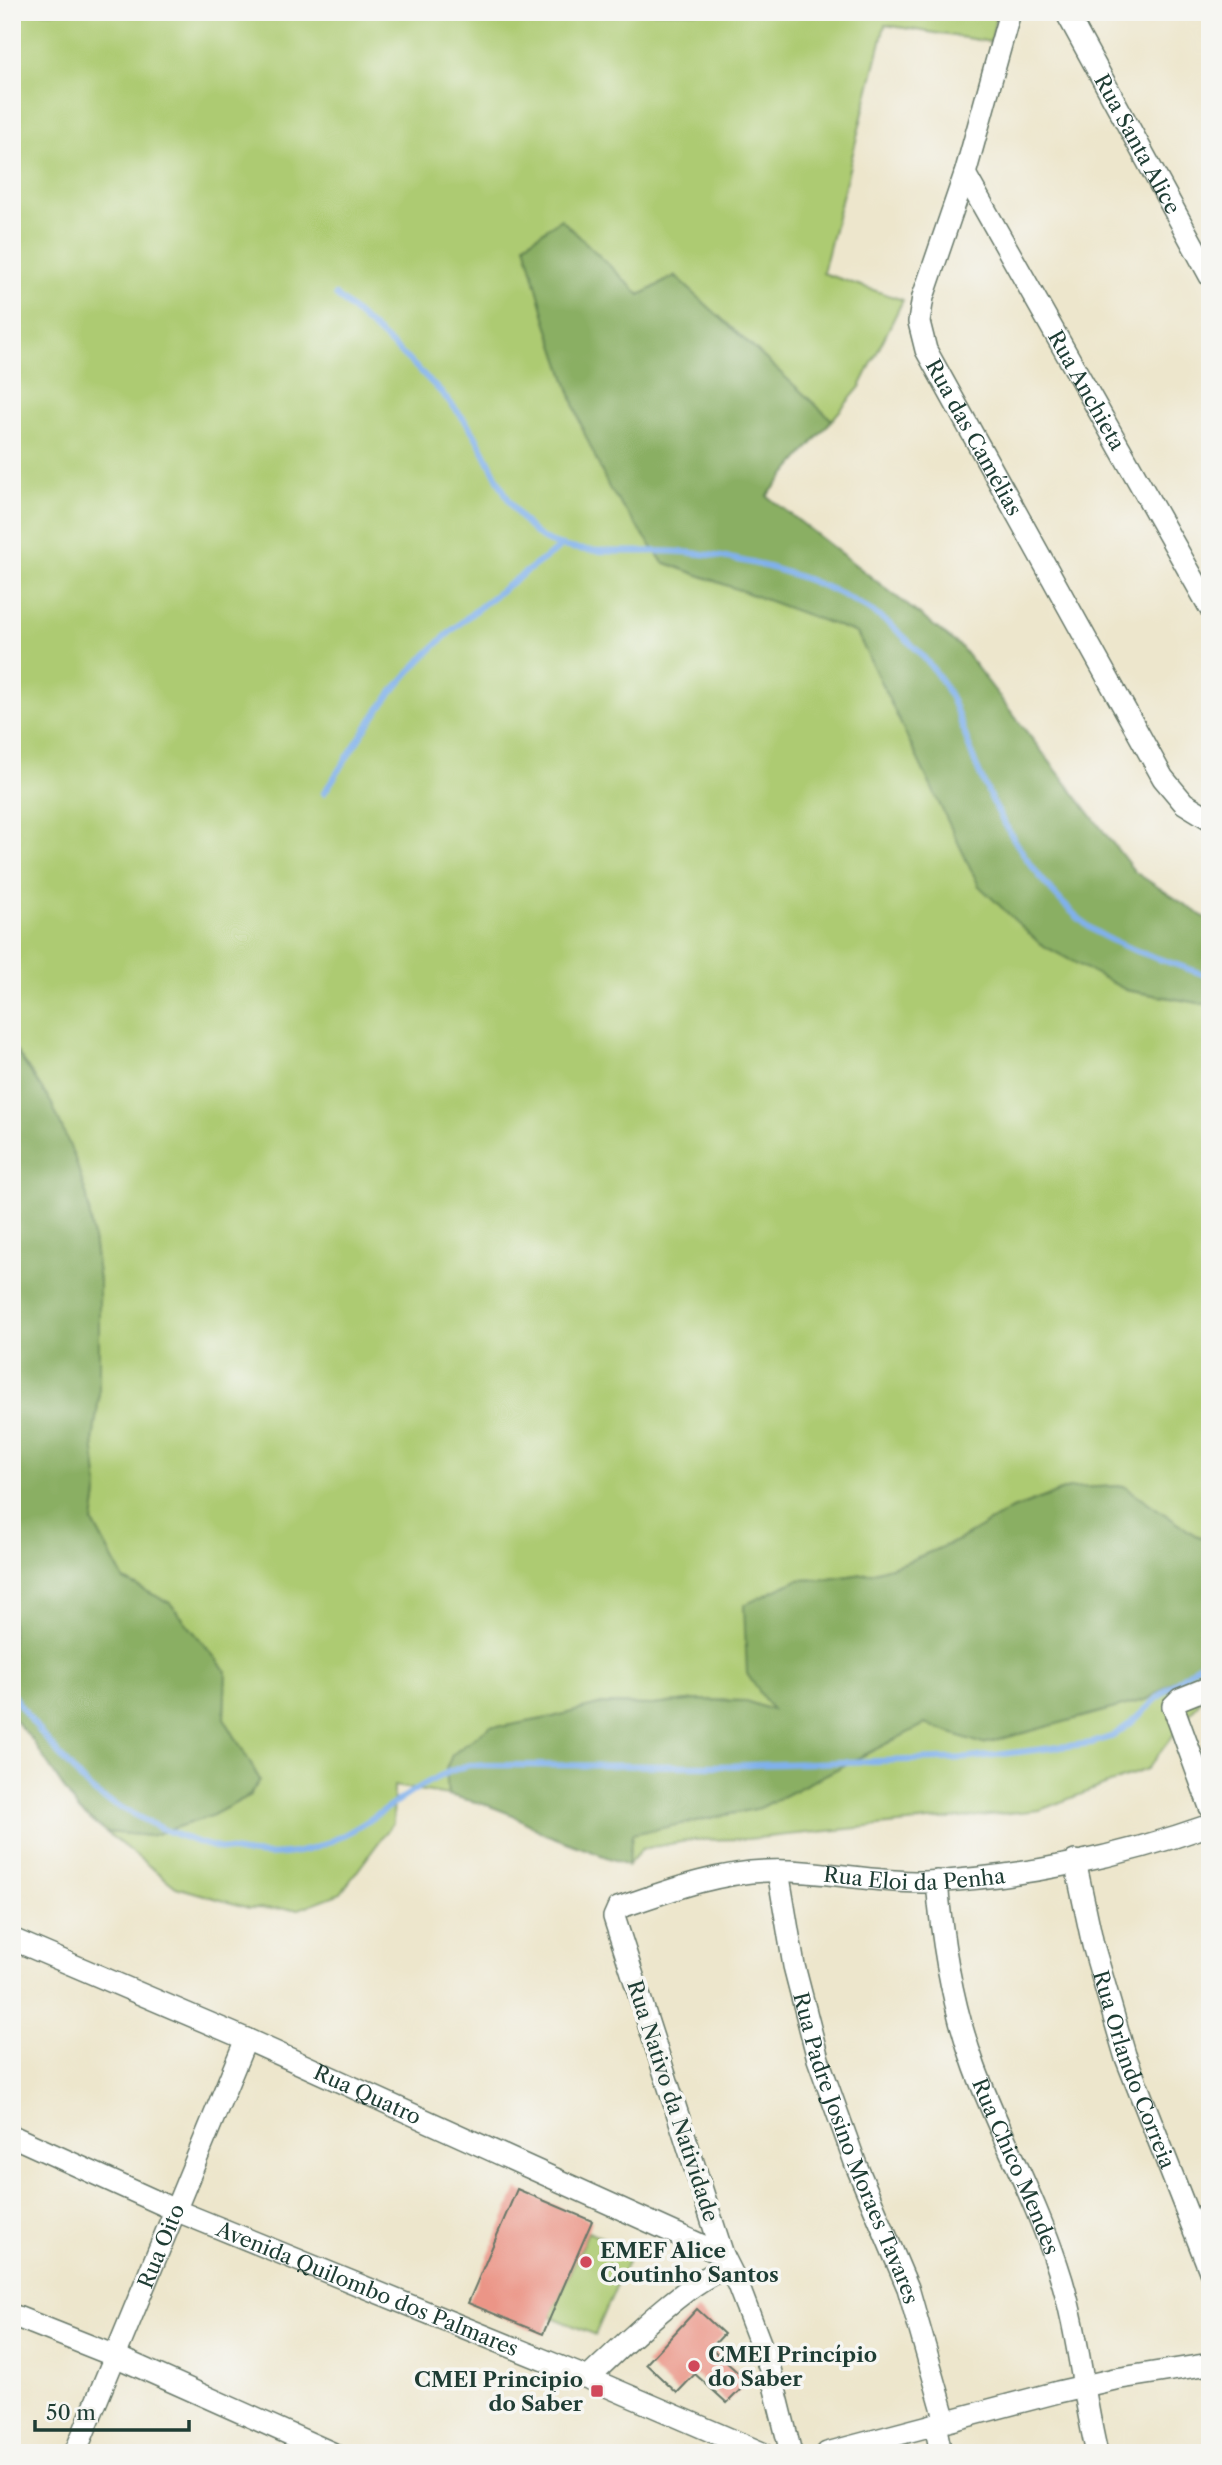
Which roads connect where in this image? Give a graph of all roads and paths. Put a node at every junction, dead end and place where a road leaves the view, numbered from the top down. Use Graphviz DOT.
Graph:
graph roads {
  1 [pos="1010,12"];
  2 [pos="1066,12"];
  3 [pos="965,174"];
  4 [pos="1210,276"];
  5 [pos="1202,574"];
  6 [pos="1210,608"];
  7 [pos="1210,819"];
  8 [pos="1210,1687"];
  9 [pos="1210,1807"];
  10 [pos="1210,1825"];
  11 [pos="1075,1861"];
  12 [pos="778,1871"];
  13 [pos="937,1881"];
  14 [pos="618,1908"];
  15 [pos="12,1939"];
  16 [pos="246,2039"];
  17 [pos="12,2136"];
  18 [pos="175,2210"];
  19 [pos="726,2262"];
  20 [pos="1210,2272"];
  21 [pos="12,2315"];
  22 [pos="115,2356"];
  23 [pos="1210,2364"];
  24 [pos="588,2378"];
  25 [pos="1084,2386"];
  26 [pos="940,2423"];
  27 [pos="75,2453"];
  28 [pos="332,2453"];
  29 [pos="762,2453"];
  30 [pos="791,2453"];
  31 [pos="827,2453"];
  32 [pos="941,2453"];
  33 [pos="1097,2453"];
  1 -- 3 [label="street, Rua das Camélias"];
  2 -- 4 [label="street, Rua Santa Alice"];
  3 -- 5 [label="street, Rua Anchieta"];
  3 -- 7 [label="street, Rua das Camélias"];
  5 -- 6 [label="street, Rua Anchieta"];
  8 -- 9 [label="street"];
  10 -- 11 [label="street, Rua Eloi da Penha"];
  11 -- 13 [label="street, Rua Eloi da Penha"];
  11 -- 20 [label="street, Rua Orlando Correia"];
  12 -- 13 [label="street, Rua Eloi da Penha"];
  12 -- 14 [label="street, Rua Eloi da Penha"];
  12 -- 26 [label="street, Rua Padre Josino Moraes Tavares"];
  13 -- 25 [label="street, Rua Chico Mendes"];
  14 -- 19 [label="street, Rua Nativo da Natividade"];
  15 -- 16 [label="street, Rua Quatro"];
  16 -- 18 [label="street, Rua Oito"];
  16 -- 19 [label="street, Rua Quatro"];
  17 -- 18 [label="street, Avenida Quilombo dos Palmares"];
  18 -- 22 [label="street, Rua Oito"];
  18 -- 24 [label="street, Avenida Quilombo dos Palmares"];
  19 -- 24 [label="street"];
  19 -- 30 [label="street, Rua Nativo da Natividade"];
  21 -- 22 [label="street"];
  22 -- 27 [label="street, Rua Oito"];
  22 -- 28 [label="street"];
  23 -- 25 [label="street"];
  24 -- 29 [label="street, Avenida Quilombo dos Palmares"];
  25 -- 26 [label="street"];
  25 -- 33 [label="street, Rua Chico Mendes"];
  26 -- 31 [label="street"];
  26 -- 32 [label="street, Rua Padre Josino Moraes Tavares"];
}
